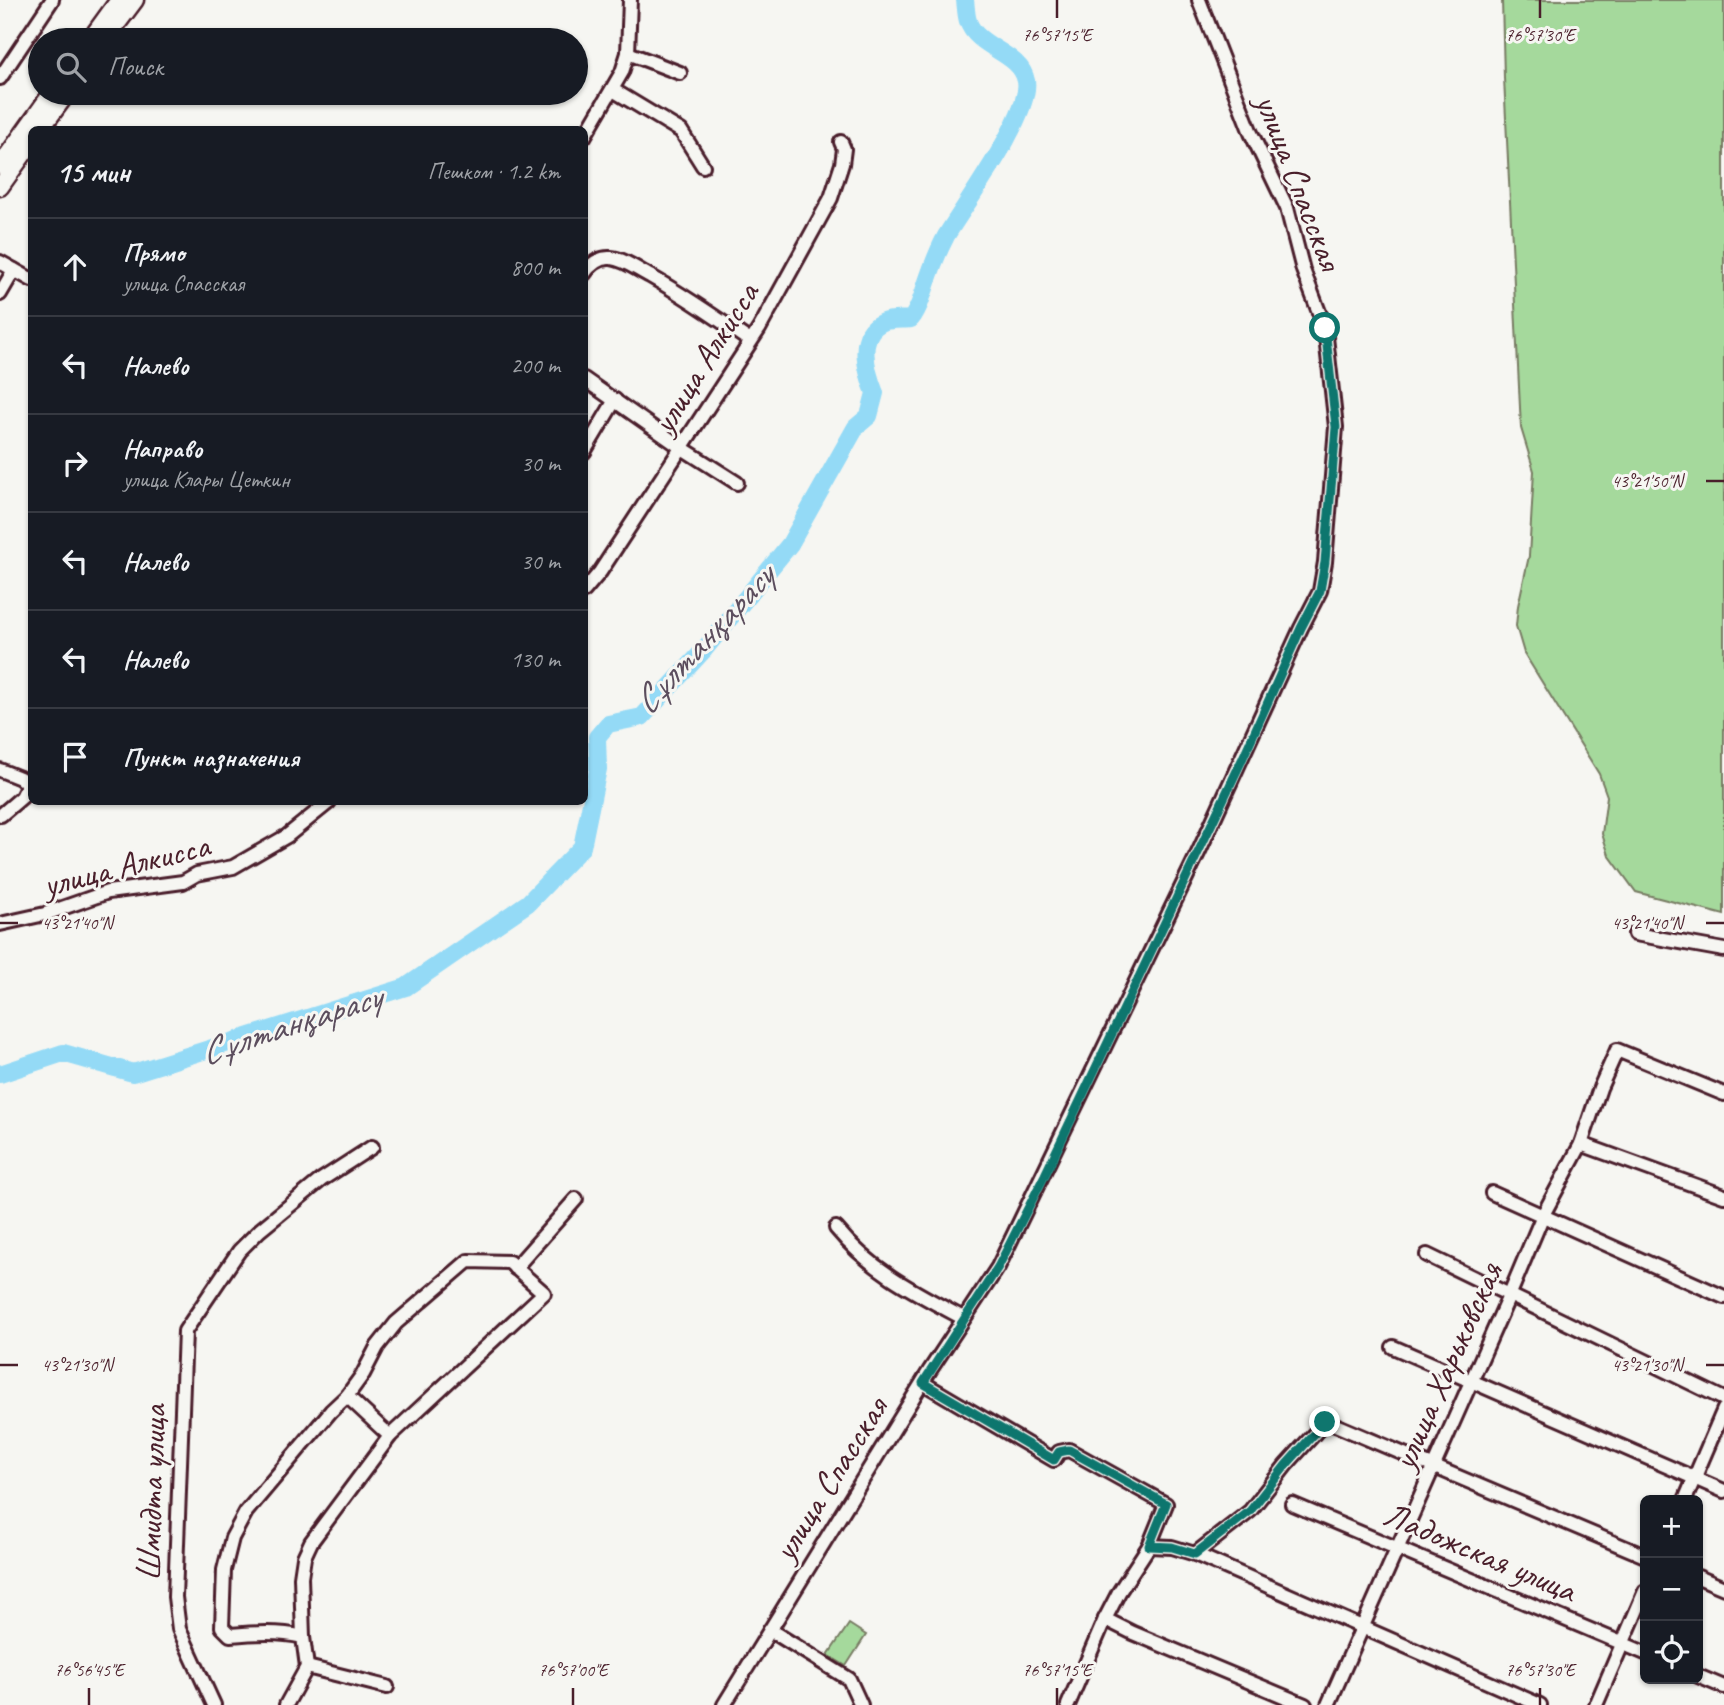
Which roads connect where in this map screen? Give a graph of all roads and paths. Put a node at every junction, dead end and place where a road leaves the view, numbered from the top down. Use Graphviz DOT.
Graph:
graph roads {
  1 [pos="52,0"];
  2 [pos="119,0"];
  3 [pos="135,0"];
  4 [pos="631,0"];
  5 [pos="1199,0"];
  6 [pos="33,28"];
  7 [pos="99,28"];
  8 [pos="114,28"];
  9 [pos="28,36"];
  10 [pos="628,53"];
  11 [pos="680,73"];
  12 [pos="0,78"];
  13 [pos="613,90"];
  14 [pos="43,105"];
  15 [pos="58,105"];
  16 [pos="28,126"];
  17 [pos="43,126"];
  18 [pos="28,127"];
  19 [pos="588,130"];
  20 [pos="841,142"];
  21 [pos="28,148"];
  22 [pos="0,166"];
  23 [pos="703,166"];
  24 [pos="0,187"];
  25 [pos="0,262"];
  26 [pos="588,268"];
  27 [pos="14,270"];
  28 [pos="28,278"];
  29 [pos="0,294"];
  30 [pos="750,341"];
  31 [pos="588,382"];
  32 [pos="615,400"];
  33 [pos="588,445"];
  34 [pos="682,448"];
  35 [pos="737,483"];
  36 [pos="588,586"];
  37 [pos="0,770"];
  38 [pos="325,805"];
  39 [pos="1,815"];
  40 [pos="0,924"];
  41 [pos="1635,934"];
  42 [pos="1724,950"];
  43 [pos="1724,1094"];
  44 [pos="1581,1144"];
  45 [pos="372,1147"];
  46 [pos="1492,1193"];
  47 [pos="1724,1196"];
  48 [pos="576,1199"];
  49 [pos="1543,1215"];
  50 [pos="836,1228"];
  51 [pos="1427,1255"];
  52 [pos="515,1268"];
  53 [pos="1509,1296"];
  54 [pos="1724,1297"];
  55 [pos="963,1318"];
  56 [pos="1393,1347"];
  57 [pos="1470,1380"];
  58 [pos="923,1383"];
  59 [pos="347,1396"];
  60 [pos="1724,1399"];
  61 [pos="1724,1409"];
  62 [pos="390,1436"];
  63 [pos="1433,1465"];
  64 [pos="1695,1478"];
  65 [pos="1724,1491"];
  66 [pos="1687,1495"];
  67 [pos="1292,1504"];
  68 [pos="1149,1546"];
  69 [pos="1398,1549"];
  70 [pos="1195,1554"];
  71 [pos="1640,1554"];
  72 [pos="1703,1579"];
  73 [pos="1724,1588"];
  74 [pos="1640,1602"];
  75 [pos="1105,1619"];
  76 [pos="1362,1629"];
  77 [pos="770,1630"];
  78 [pos="303,1637"];
  79 [pos="1622,1643"];
  80 [pos="1640,1651"];
  81 [pos="307,1667"];
  82 [pos="1703,1678"];
  83 [pos="387,1687"];
  84 [pos="1724,1687"];
  85 [pos="214,1705"];
  86 [pos="286,1705"];
  87 [pos="724,1705"];
  88 [pos="861,1705"];
  89 [pos="1068,1705"];
  90 [pos="1305,1705"];
  91 [pos="1328,1705"];
  92 [pos="1540,1705"];
  93 [pos="1595,1705"];
  1 -- 6 [label="street"];
  2 -- 7 [label="main road"];
  3 -- 8 [label="main road"];
  4 -- 10 [label="street"];
  5 -- 55 [label="street, улица Спасская"];
  9 -- 12 [label="street"];
  10 -- 11 [label="street"];
  10 -- 13 [label="street"];
  13 -- 19 [label="street"];
  13 -- 23 [label="street"];
  14 -- 16 [label="main road"];
  15 -- 17 [label="main road"];
  18 -- 22 [label="main road"];
  20 -- 30 [label="street, улица Алкисса"];
  21 -- 24 [label="main road"];
  25 -- 27 [label="street"];
  26 -- 30 [label="street"];
  27 -- 28 [label="street"];
  27 -- 29 [label="street"];
  30 -- 34 [label="street, улица Алкисса"];
  31 -- 32 [label="street"];
  32 -- 33 [label="street"];
  32 -- 34 [label="street"];
  34 -- 35 [label="street"];
  34 -- 36 [label="street, улица Алкисса"];
  37 -- 39 [label="street"];
  38 -- 40 [label="street, улица Алкисса"];
  41 -- 42 [label="street"];
  43 -- 44 [label="street, улица Харьковская"];
  44 -- 47 [label="street"];
  44 -- 49 [label="street, улица Харьковская"];
  45 -- 85 [label="street, Шмидта улица"];
  46 -- 49 [label="street"];
  48 -- 52 [label="street"];
  49 -- 53 [label="street, улица Харьковская"];
  49 -- 54 [label="street"];
  50 -- 55 [label="street"];
  51 -- 53 [label="street"];
  52 -- 59 [label="street"];
  52 -- 62 [label="street"];
  53 -- 57 [label="street, улица Харьковская"];
  53 -- 60 [label="street"];
  55 -- 58 [label="street, улица Спасская"];
  56 -- 57 [label="street"];
  57 -- 63 [label="street, улица Харьковская"];
  57 -- 64 [label="street"];
  58 -- 68 [label="street"];
  58 -- 77 [label="street, улица Спасская"];
  59 -- 62 [label="street"];
  59 -- 78 [label="street"];
  61 -- 64 [label="street"];
  62 -- 78 [label="street"];
  63 -- 69 [label="street, улица Харьковская"];
  63 -- 70 [label="street"];
  63 -- 71 [label="street"];
  64 -- 65 [label="street"];
  64 -- 66 [label="street"];
  67 -- 69 [label="street, Ладожская улица"];
  68 -- 70 [label="street"];
  68 -- 75 [label="street"];
  69 -- 76 [label="street, улица Харьковская"];
  69 -- 79 [label="street, Ладожская улица"];
  70 -- 76 [label="street"];
  72 -- 73 [label="street"];
  74 -- 79 [label="street"];
  75 -- 89 [label="street"];
  75 -- 90 [label="street"];
  76 -- 91 [label="street, улица Харьковская"];
  76 -- 92 [label="street"];
  77 -- 87 [label="street, улица Спасская"];
  77 -- 88 [label="street"];
  78 -- 81 [label="street"];
  79 -- 80 [label="street, Ладожская улица"];
  79 -- 93 [label="street"];
  81 -- 83 [label="street"];
  81 -- 86 [label="street"];
  82 -- 84 [label="street"];
}
